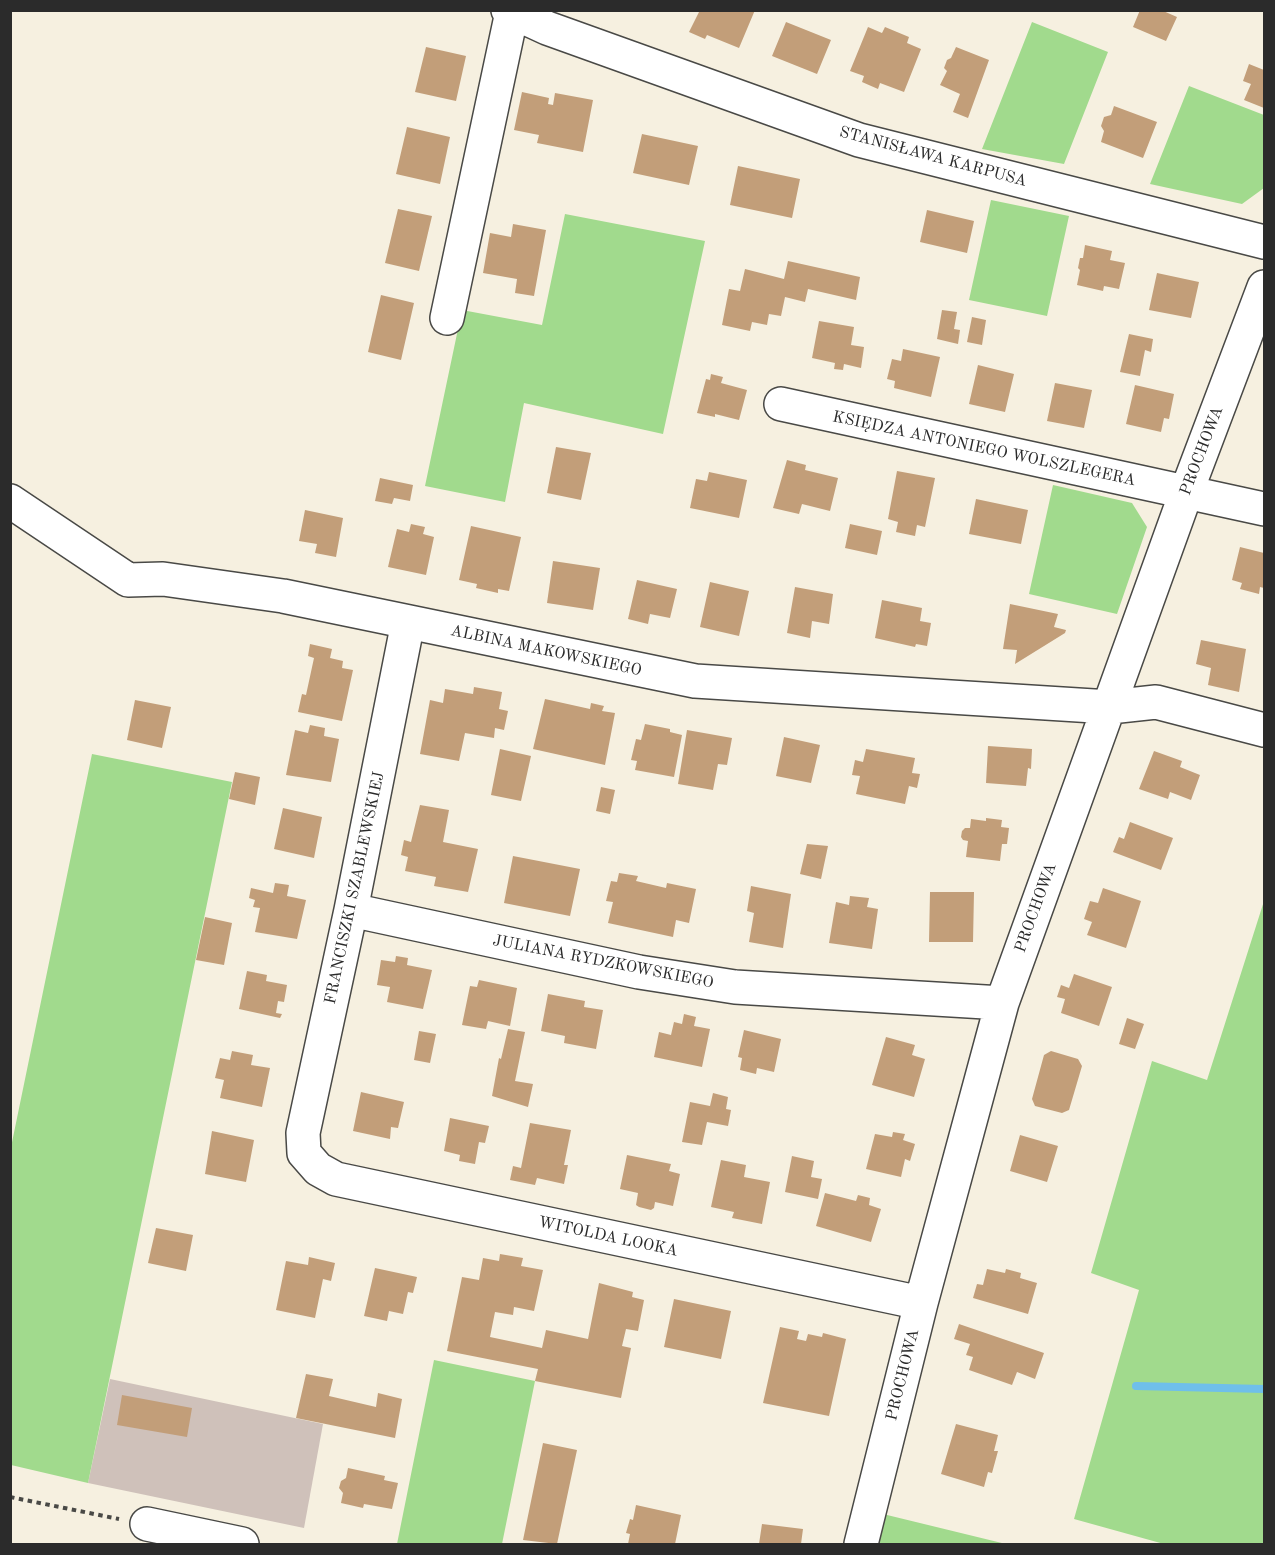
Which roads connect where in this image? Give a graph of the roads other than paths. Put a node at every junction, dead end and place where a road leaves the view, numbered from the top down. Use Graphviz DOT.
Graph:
graph roads {
  1 [pos="510,11"];
  2 [pos="1264,242"];
  3 [pos="1264,287"];
  4 [pos="447,318"];
  5 [pos="781,404"];
  6 [pos="1186,493"];
  7 [pos="10,501"];
  8 [pos="1264,509"];
  9 [pos="408,622"];
  10 [pos="1110,707"];
  11 [pos="1264,730"];
  12 [pos="351,910"];
  13 [pos="1002,1003"];
  14 [pos="304,1153"];
  15 [pos="921,1304"];
  16 [pos="147,1524"];
  17 [pos="242,1545"];
  18 [pos="861,1545"];
  1 -- 2 [label="street, STANISŁAWA KARPUSA"];
  1 -- 4 [label="street"];
  3 -- 6 [label="street, PROCHOWA"];
  5 -- 6 [label="street, KSIĘDZA ANTONIEGO WOLSZLEGERA"];
  6 -- 8 [label="street, KSIĘDZA ANTONIEGO WOLSZLEGERA"];
  6 -- 10 [label="street, PROCHOWA"];
  7 -- 9 [label="street, ALBINA MAKOWSKIEGO"];
  9 -- 10 [label="street, ALBINA MAKOWSKIEGO"];
  9 -- 12 [label="street, FRANCISZKI SZABLEWSKIEJ"];
  10 -- 11 [label="street, ALBINA MAKOWSKIEGO"];
  10 -- 13 [label="street, PROCHOWA"];
  12 -- 13 [label="street, JULIANA RYDZKOWSKIEGO"];
  12 -- 14 [label="street, FRANCISZKI SZABLEWSKIEJ"];
  13 -- 15 [label="street, PROCHOWA"];
  14 -- 15 [label="street, WITOLDA LOOKA"];
  15 -- 18 [label="street, PROCHOWA"];
  16 -- 17 [label="street"];
}
